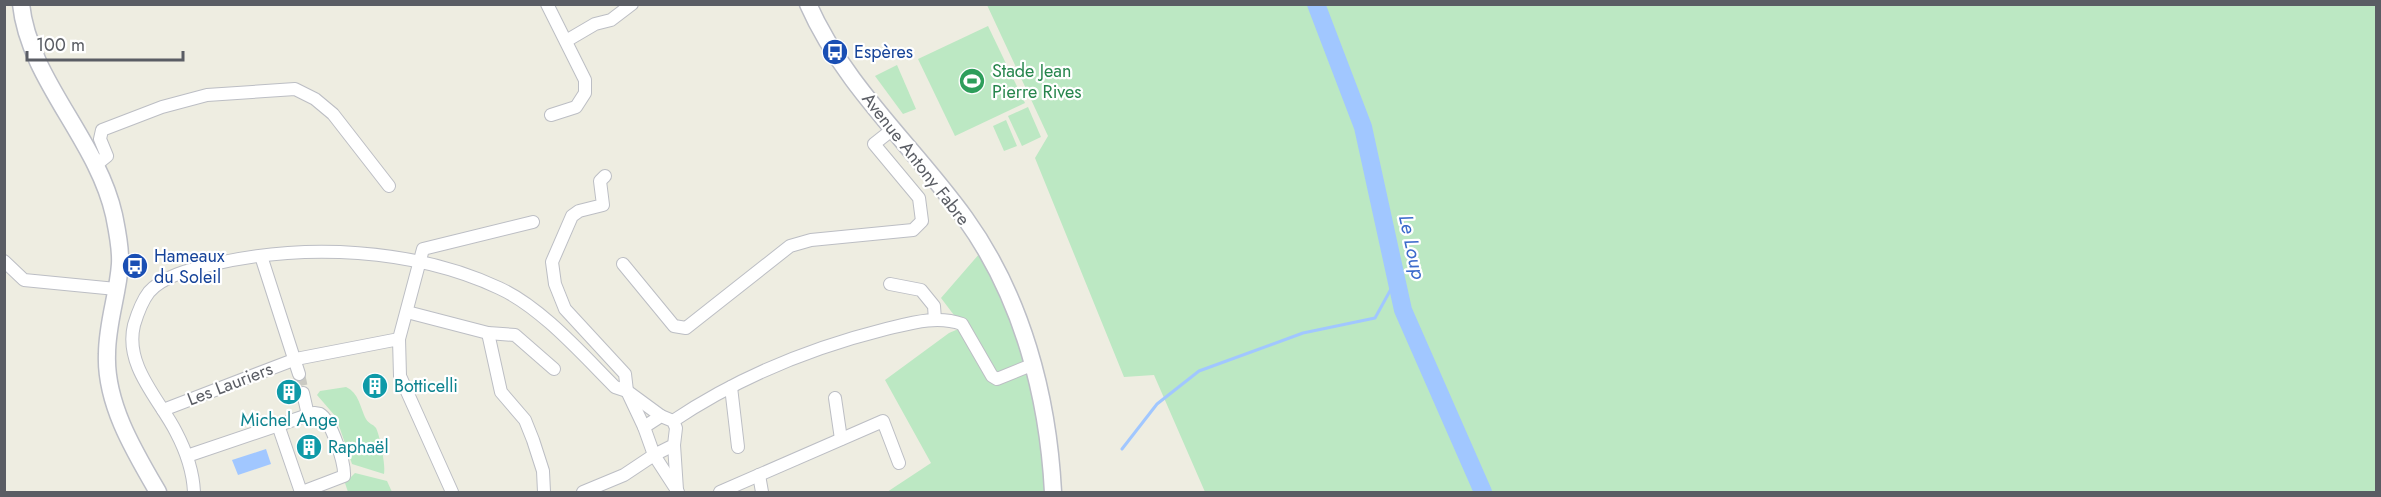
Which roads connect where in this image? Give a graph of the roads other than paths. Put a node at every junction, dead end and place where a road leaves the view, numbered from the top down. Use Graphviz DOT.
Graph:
graph roads {
  1 [pos="21,4"];
  2 [pos="547,4"];
  3 [pos="632,4"];
  4 [pos="808,4"];
  5 [pos="566,41"];
  6 [pos="551,116"];
  7 [pos="892,129"];
  8 [pos="97,164"];
  9 [pos="605,176"];
  10 [pos="389,186"];
  11 [pos="533,222"];
  12 [pos="261,256"];
  13 [pos="4,261"];
  14 [pos="418,262"];
  15 [pos="623,264"];
  16 [pos="890,284"];
  17 [pos="116,290"];
  18 [pos="407,312"];
  19 [pos="935,320"];
  20 [pos="488,333"];
  21 [pos="399,339"];
  22 [pos="297,359"];
  23 [pos="1034,364"];
  24 [pos="554,369"];
  25 [pos="300,374"];
  26 [pos="731,387"];
  27 [pos="627,392"];
  28 [pos="303,393"];
  29 [pos="835,398"];
  30 [pos="164,410"];
  31 [pos="118,411"];
  32 [pos="308,415"];
  33 [pos="661,416"];
  34 [pos="673,422"];
  35 [pos="278,425"];
  36 [pos="644,427"];
  37 [pos="841,439"];
  38 [pos="674,445"];
  39 [pos="738,447"];
  40 [pos="654,455"];
  41 [pos="187,456"];
  42 [pos="898,464"];
  43 [pos="759,475"];
  44 [pos="158,492"];
  45 [pos="167,492"];
  46 [pos="195,492"];
  47 [pos="302,492"];
  48 [pos="452,492"];
  49 [pos="544,492"];
  50 [pos="584,492"];
  51 [pos="677,492"];
  52 [pos="720,492"];
  53 [pos="762,492"];
  54 [pos="1053,492"];
  1 -- 8 [label="main road"];
  2 -- 5 [label="street"];
  3 -- 5 [label="street"];
  4 -- 7 [label="main road, Avenue Antony Fabre"];
  5 -- 6 [label="street"];
  7 -- 15 [label="street"];
  7 -- 23 [label="main road, Avenue Antony Fabre"];
  8 -- 10 [label="street"];
  8 -- 17 [label="main road"];
  9 -- 27 [label="street"];
  11 -- 14 [label="street"];
  12 -- 14 [label="street"];
  12 -- 22 [label="street"];
  12 -- 30 [label="street"];
  13 -- 17 [label="street"];
  14 -- 18 [label="street"];
  14 -- 27 [label="street"];
  16 -- 19 [label="street"];
  17 -- 31 [label="main road"];
  18 -- 20 [label="street"];
  18 -- 21 [label="street"];
  19 -- 23 [label="street"];
  19 -- 26 [label="street"];
  20 -- 24 [label="street"];
  20 -- 49 [label="street"];
  21 -- 22 [label="street, Les Lauriers"];
  21 -- 48 [label="street"];
  22 -- 25 [label="street"];
  22 -- 30 [label="street, Les Lauriers"];
  23 -- 54 [label="main road, Avenue Antony Fabre"];
  26 -- 34 [label="street"];
  26 -- 39 [label="street"];
  27 -- 33 [label="street"];
  27 -- 36 [label="street"];
  28 -- 32 [label="street"];
  29 -- 37 [label="street"];
  30 -- 41 [label="street"];
  31 -- 44 [label="main road"];
  31 -- 45 [label="main road"];
  32 -- 35 [label="street"];
  32 -- 47 [label="street"];
  33 -- 34 [label="street"];
  33 -- 36 [label="street"];
  34 -- 38 [label="street"];
  35 -- 41 [label="street"];
  35 -- 47 [label="street"];
  36 -- 40 [label="street"];
  37 -- 42 [label="street"];
  37 -- 43 [label="street"];
  38 -- 40 [label="street"];
  38 -- 51 [label="street"];
  40 -- 50 [label="street"];
  40 -- 51 [label="street"];
  41 -- 46 [label="street"];
  43 -- 52 [label="street"];
  43 -- 53 [label="street"];
}
